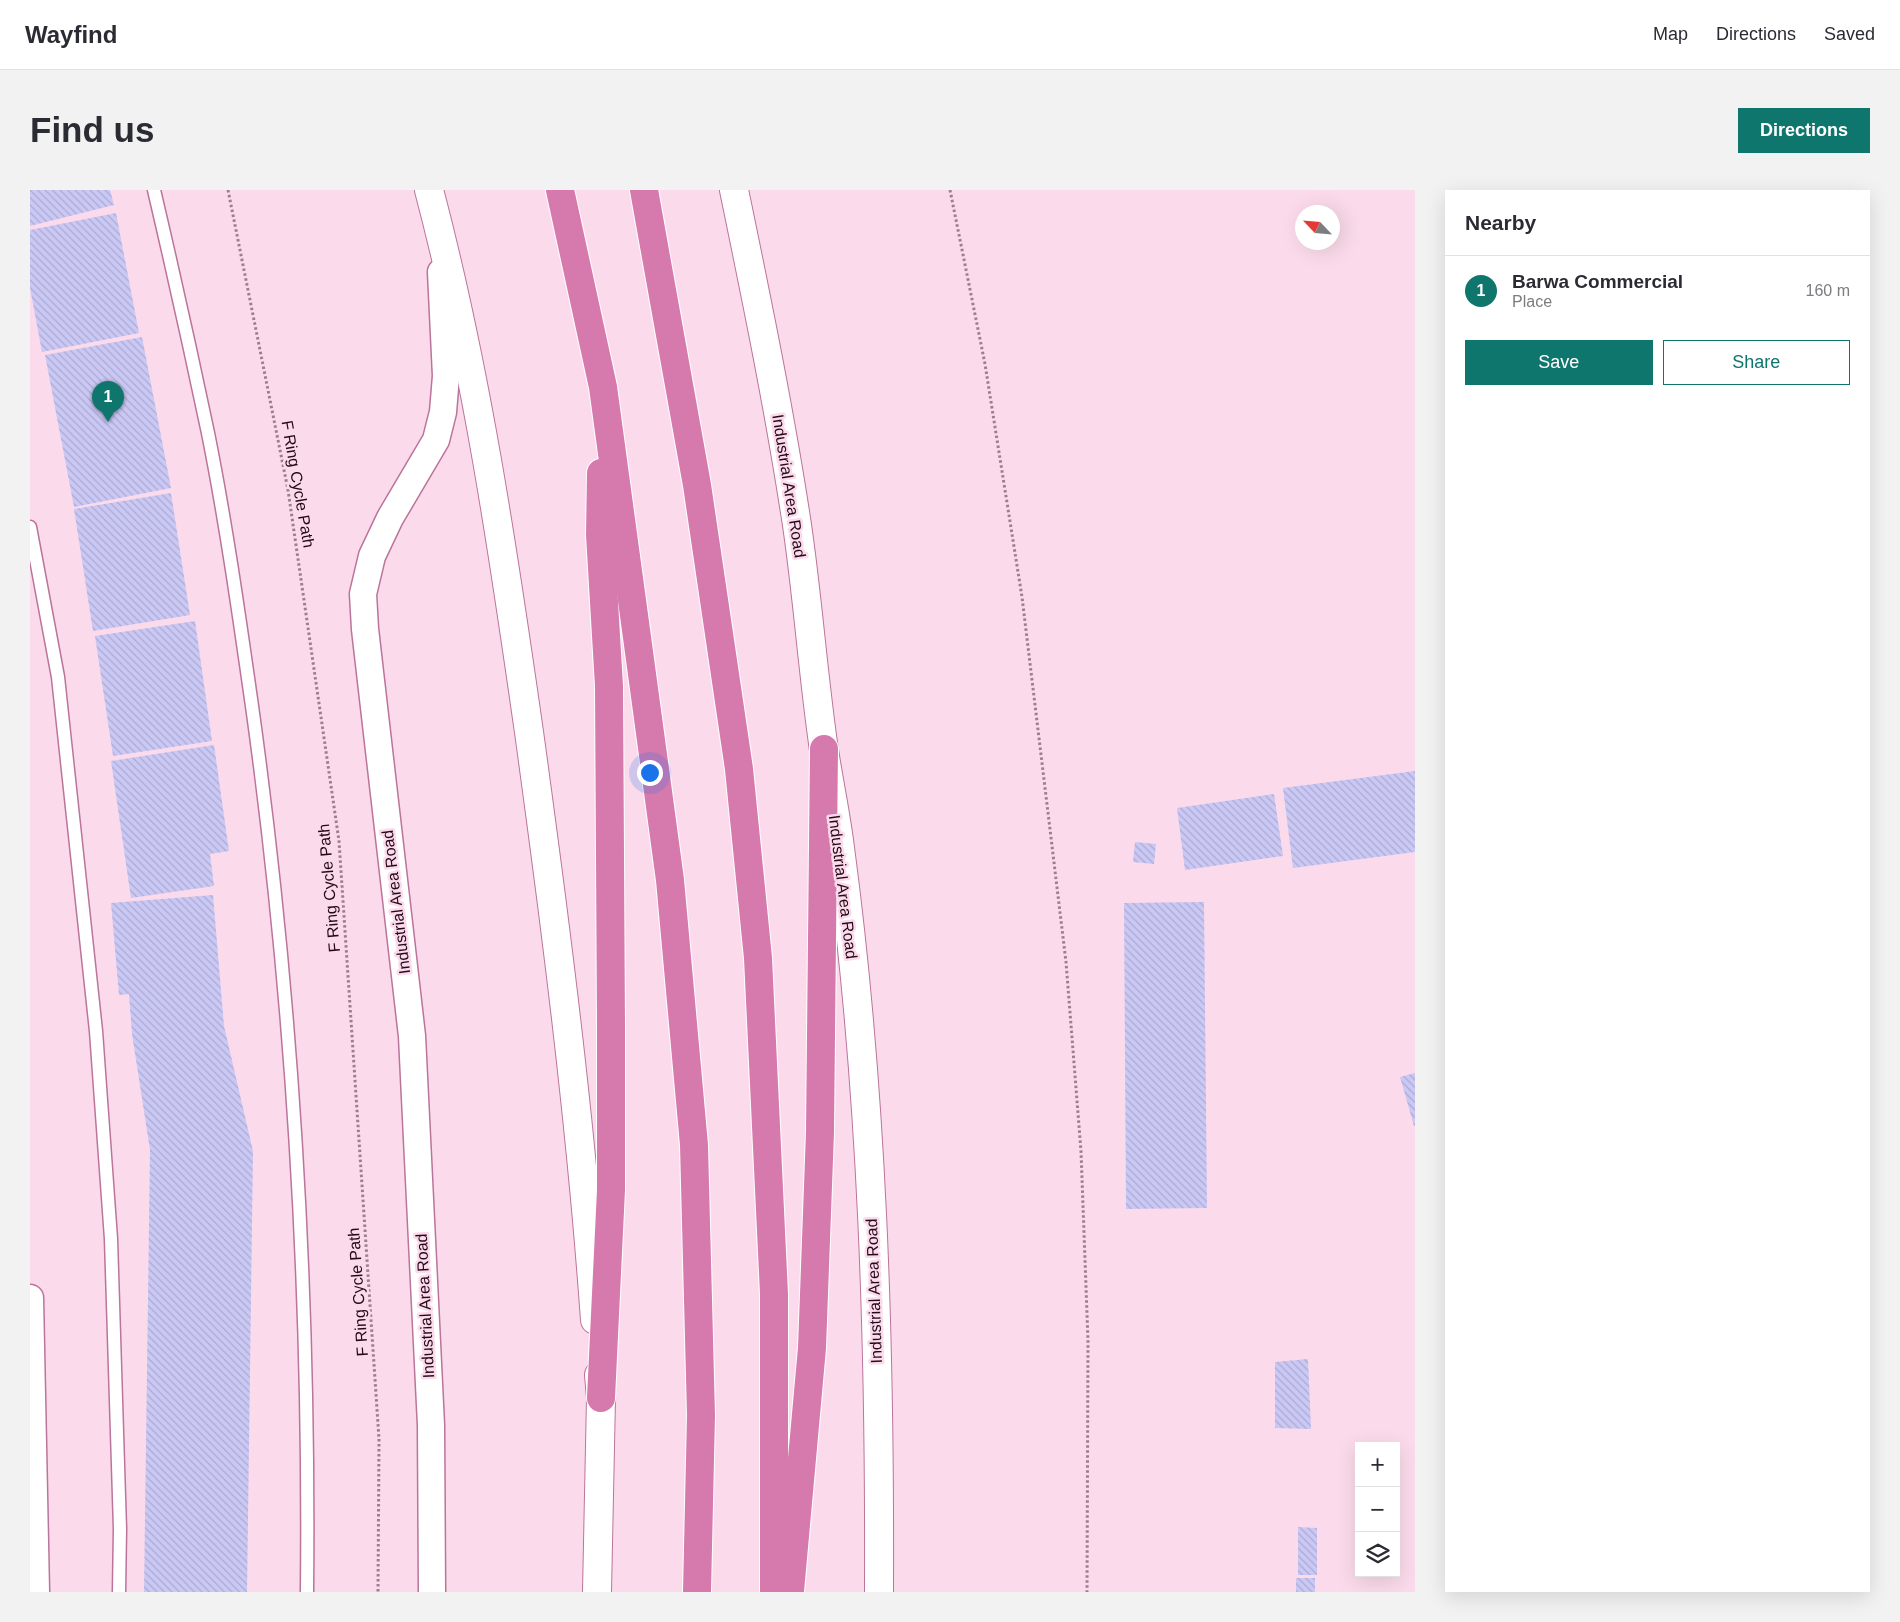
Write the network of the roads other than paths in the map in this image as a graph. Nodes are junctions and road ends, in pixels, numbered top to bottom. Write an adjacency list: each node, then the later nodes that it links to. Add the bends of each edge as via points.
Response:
1 (154, 190): 14 (lane, via 208,435 241,631 269,834 287,1014 300,1196 308,1469)
2 (429, 190): 6 (street, Industrial Area Road)
3 (560, 190): 7 (highway)
4 (644, 190): 18 (highway, via 697,485 739,769 758,948 774,1294)
5 (734, 190): 9 (street, Industrial Area Road, via 797,526)
6 (440, 232): 11 (street, Industrial Area Road, via 472,374 496,509 541,816 585,1173); 15 (street, Industrial Area Road, via 446,376 443,412 436,440 390,518 372,556 364,594 365,629 412,1036 431,1425)
7 (603, 387): 11 (highway, via 600,535 608,686 611,1171); 17 (highway, via 670,880 694,1145 701,1415)
8 (30, 526): 13 (lane, via 58,677 96,1032 111,1239)
9 (824, 749): 19 (highway, via 820,1132 812,1348); 20 (street, Industrial Area Road, via 842,865 868,1132 877,1316)
10 (30, 1298): 12 (street)
11 (601, 1398): 16 (street, Industrial Area Road)
12 (36, 1592)
13 (119, 1592)
14 (307, 1592)
15 (432, 1592)
16 (597, 1592)
17 (696, 1592)
18 (774, 1592)
19 (789, 1592)
20 (879, 1592)

